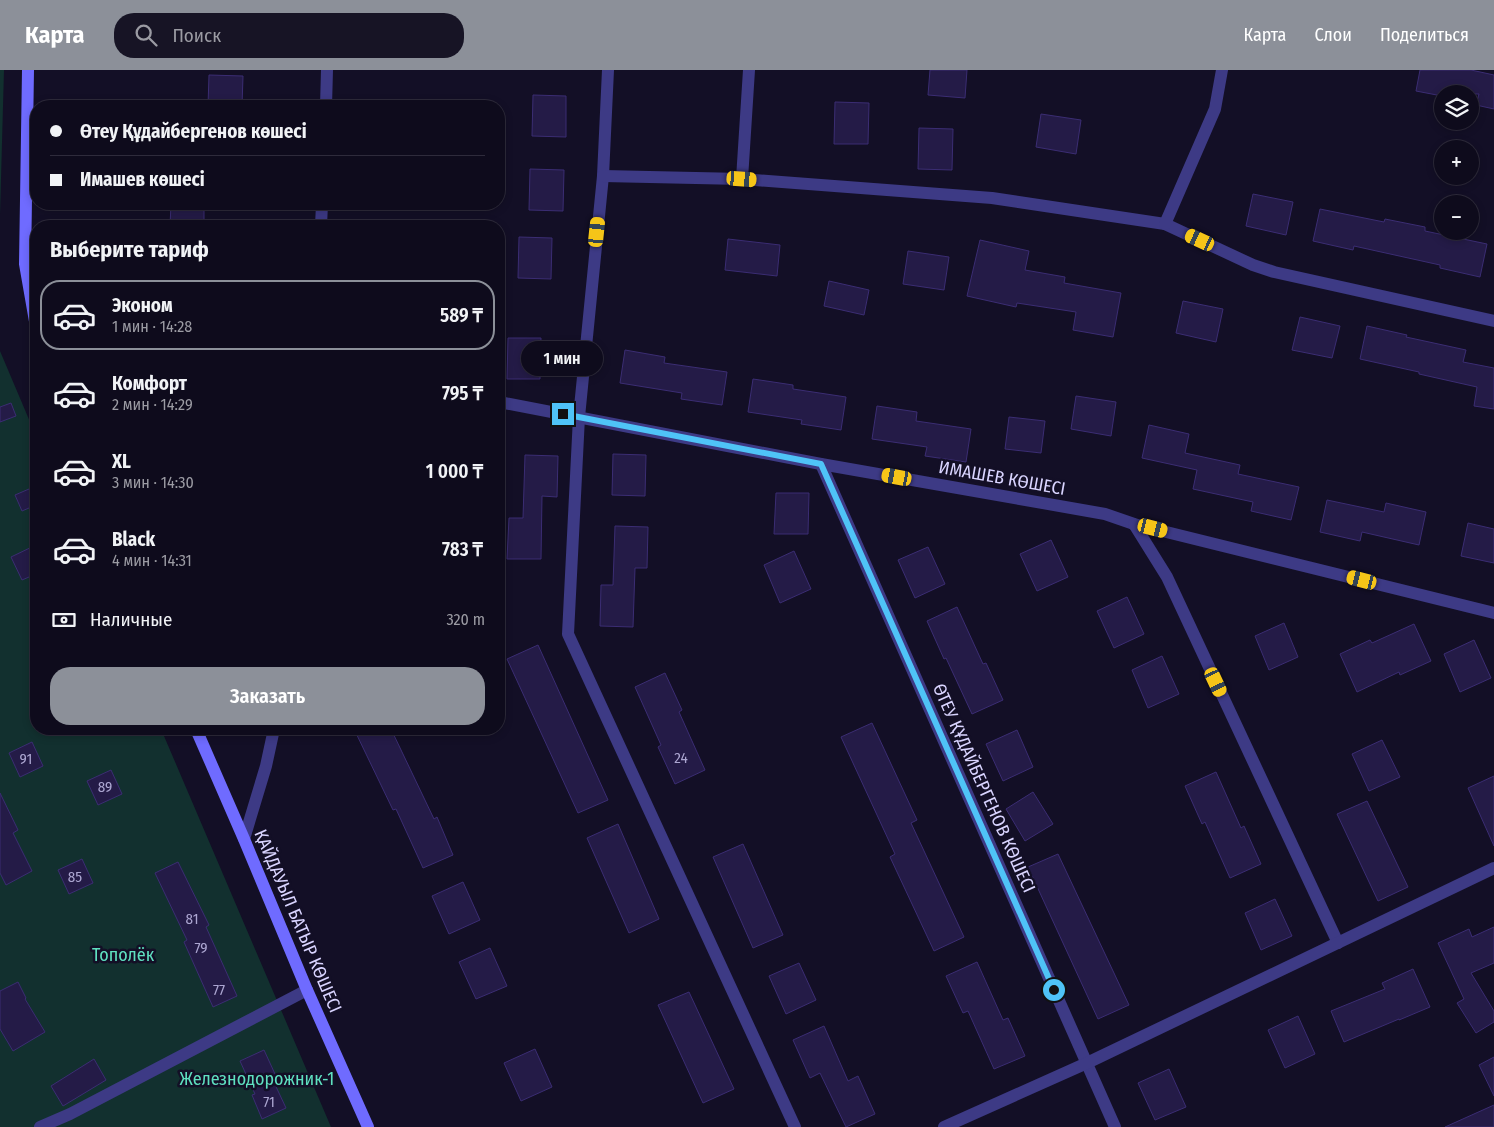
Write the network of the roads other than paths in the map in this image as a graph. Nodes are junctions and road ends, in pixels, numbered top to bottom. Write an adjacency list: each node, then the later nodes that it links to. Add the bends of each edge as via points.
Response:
1 (28, 70): 10 (street, via 25,264)
2 (327, 70): 6 (street)
3 (608, 70): 7 (street)
4 (749, 70): 8 (street)
5 (1222, 70): 9 (street, via 1215,108)
6 (326, 100)
7 (603, 176): 8 (street); 13 (street)
8 (742, 179): 9 (street, via 992,198)
9 (1165, 224): 11 (street, via 1274,272)
10 (30, 292)
11 (1494, 320)
12 (505, 403): 13 (street, ИМАШЕВ КӨШЕСІ)
13 (579, 417): 14 (street, ИМАШЕВ КӨШЕСІ); 26 (street, via 568,634)
14 (821, 464): 15 (street, ИМАШЕВ КӨШЕСІ, via 1105,514); 23 (street, ӨТЕУ ҚҰДАЙБЕРГЕНОВ КӨШЕСІ)
15 (1134, 524): 16 (street, ИМАШЕВ КӨШЕСІ); 21 (street, via 1167,577)
16 (1494, 613)
17 (199, 735): 19 (street, ҚАЙДАУЫЛ БАТЫР КӨШЕСІ)
18 (273, 735): 19 (street)
19 (244, 839): 22 (street, ҚАЙДАУЫЛ БАТЫР КӨШЕСІ)
20 (1494, 868): 21 (street)
21 (1338, 943): 23 (street)
22 (306, 990): 24 (street); 25 (street, ҚАЙДАУЫЛ БАТЫР КӨШЕСІ)
23 (1087, 1063): 27 (street); 28 (street, ӨТЕУ ҚҰДАЙБЕРГЕНОВ КӨШЕСІ)
24 (40, 1127)
25 (368, 1127)
26 (795, 1127)
27 (944, 1127)
28 (1115, 1127)

